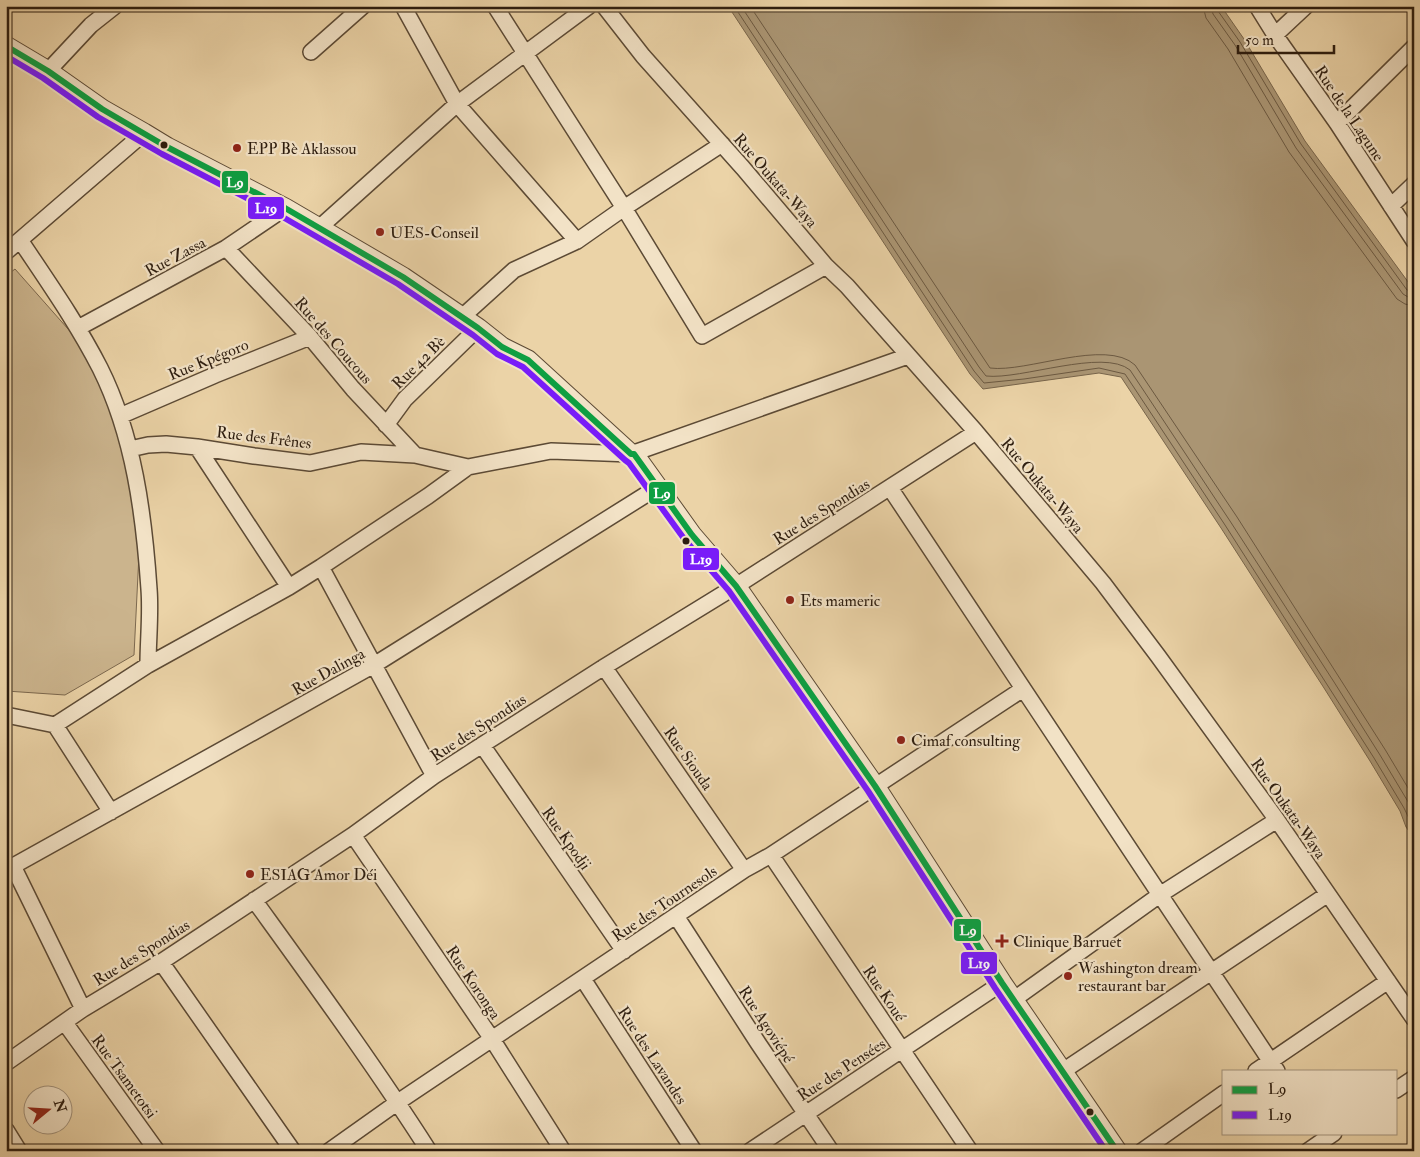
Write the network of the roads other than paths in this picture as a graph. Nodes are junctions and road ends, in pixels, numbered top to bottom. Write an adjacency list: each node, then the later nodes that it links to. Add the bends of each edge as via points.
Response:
1 (115, 6): 14 (street, via 91,25)
2 (363, 6): 12 (street)
3 (403, 6): 15 (street)
4 (495, 6): 13 (street)
5 (589, 6): 13 (street)
6 (604, 6): 18 (street, Rue Oukata-Waya, via 643,56)
7 (1257, 6): 9 (street, Rue de la Lagune)
8 (1306, 6): 9 (street)
9 (1275, 35): 16 (street, Rue de la Lagune)
10 (6, 46): 14 (street)
11 (1414, 47): 16 (street)
12 (311, 52)
13 (525, 53): 15 (street); 22 (street)
14 (48, 71): 17 (street, via 102,109)
15 (457, 104): 23 (street); 25 (street)
16 (1337, 123): 20 (street, Rue de la Lagune)
17 (144, 132): 21 (street); 24 (street)
18 (722, 144): 22 (street); 29 (street, Rue Oukata-Waya)
19 (1414, 184): 20 (street)
20 (1391, 206): 26 (street, Rue de la Lagune)
21 (285, 208): 23 (street); 27 (street, Rue Zassa)
22 (624, 208): 25 (street); 29 (street, via 702,336)
23 (318, 228): 30 (street, via 403,277)
24 (20, 240): 28 (street); 31 (street)
25 (577, 241): 30 (street, via 514,270)
26 (1414, 241)
27 (226, 248): 31 (street, Rue Zassa); 33 (street, Rue des Coucous)
28 (6, 252)
29 (826, 266): 34 (street, Rue Oukata-Waya)
30 (462, 317): 32 (street)
31 (78, 328): 35 (street, via 101,370)
32 (478, 328): 36 (street, Rue 42 Bè, via 404,399); 40 (street, via 502,347 528,360)
33 (310, 337): 35 (street, Rue Kpégoro); 36 (street, Rue des Coucous)
34 (908, 356): 37 (street, Rue Oukata-Waya); 40 (street)
35 (120, 416): 39 (street)
36 (386, 425): 41 (street, Rue des Coucous)
37 (976, 432): 44 (street, Rue des Spondias); 58 (street, Rue Oukata-Waya, via 1103,583)
38 (197, 447): 39 (street, Rue des Frênes, via 166,444); 41 (street, Rue des Frênes, via 310,463 361,452); 47 (street)
39 (130, 449): 49 (street, via 150,591)
40 (631, 454): 42 (street, Rue des Frênes, via 551,451); 43 (street)
41 (415, 455): 42 (street, Rue des Frênes)
42 (468, 467): 45 (street)
43 (658, 487): 46 (street, via 692,535); 48 (street, Rue Dalinga)
44 (890, 488): 46 (street, Rue des Spondias); 51 (street)
45 (321, 567): 47 (street); 48 (street)
46 (736, 586): 50 (street, Rue des Spondias); 56 (street)
47 (289, 587): 49 (street)
48 (374, 665): 55 (street); 57 (street, Rue Dalinga)
49 (148, 666): 53 (street)
50 (604, 666): 54 (street, Rue des Spondias); 62 (street, Rue Siouda)
51 (1022, 689): 56 (street, Rue des Tournesols); 63 (street)
52 (6, 715): 53 (street)
53 (56, 725): 57 (street)
54 (482, 745): 55 (street, Rue des Spondias); 67 (street, Rue Kpodji)
55 (434, 776): 59 (street, Rue des Spondias)
56 (875, 786): 60 (street, Rue des Tournesols); 72 (street)
57 (111, 812): 61 (street, Rue Dalinga)
58 (1277, 820): 63 (street); 64 (street, Rue Oukata-Waya)
59 (353, 834): 65 (street, Rue des Spondias); 77 (street, Rue Koronga)
60 (771, 855): 62 (street, Rue des Tournesols); 78 (street, Rue Koué)
61 (10, 868): 74 (street)
62 (744, 870): 66 (street, Rue des Tournesols)
63 (1161, 894): 69 (street); 73 (street)
64 (1328, 894): 69 (street); 71 (street, Rue Oukata-Waya)
65 (254, 900): 68 (street, Rue des Spondias); 86 (street)
66 (676, 916): 67 (street, Rue des Tournesols); 87 (street, Rue Agoviépé)
67 (624, 952): 70 (street, Rue des Tournesols)
68 (161, 962): 74 (street, Rue des Spondias); 92 (street)
69 (1212, 972): 80 (street); 82 (street)
70 (583, 979): 77 (street, Rue des Tournesols); 96 (street, Rue des Lavandes)
71 (1388, 981): 75 (street, Rue Oukata-Waya); 80 (street)
72 (1002, 983): 73 (street); 78 (street, Rue des Pensées)
73 (1013, 1000): 82 (street)
74 (83, 1009): 76 (street, Rue des Spondias)
75 (1414, 1019)
76 (65, 1022): 79 (street, Rue des Spondias); 91 (street, Rue Tsametotsi)
77 (492, 1039): 86 (street, Rue des Tournesols); 95 (street, Rue Koronga)
78 (903, 1049): 87 (street, Rue des Pensées); 99 (street, Rue Koué)
79 (6, 1063)
80 (1274, 1066): 81 (street)
81 (1260, 1070)
82 (1063, 1071): 100 (street)
83 (1414, 1078): 84 (street)
84 (1398, 1089)
85 (1222, 1094): 101 (street)
86 (398, 1102): 93 (street, Rue des Tournesols); 94 (street)
87 (805, 1114): 97 (street, Rue des Pensées); 98 (street, Rue Agoviépé)
88 (6, 1130): 90 (street)
89 (1326, 1139): 102 (street)
90 (19, 1151)
91 (157, 1151)
92 (293, 1151)
93 (329, 1151)
94 (429, 1151)
95 (563, 1151)
96 (694, 1151)
97 (750, 1151)
98 (831, 1151)
99 (970, 1151)
100 (1117, 1151)
101 (1142, 1151)
102 (1308, 1151)

